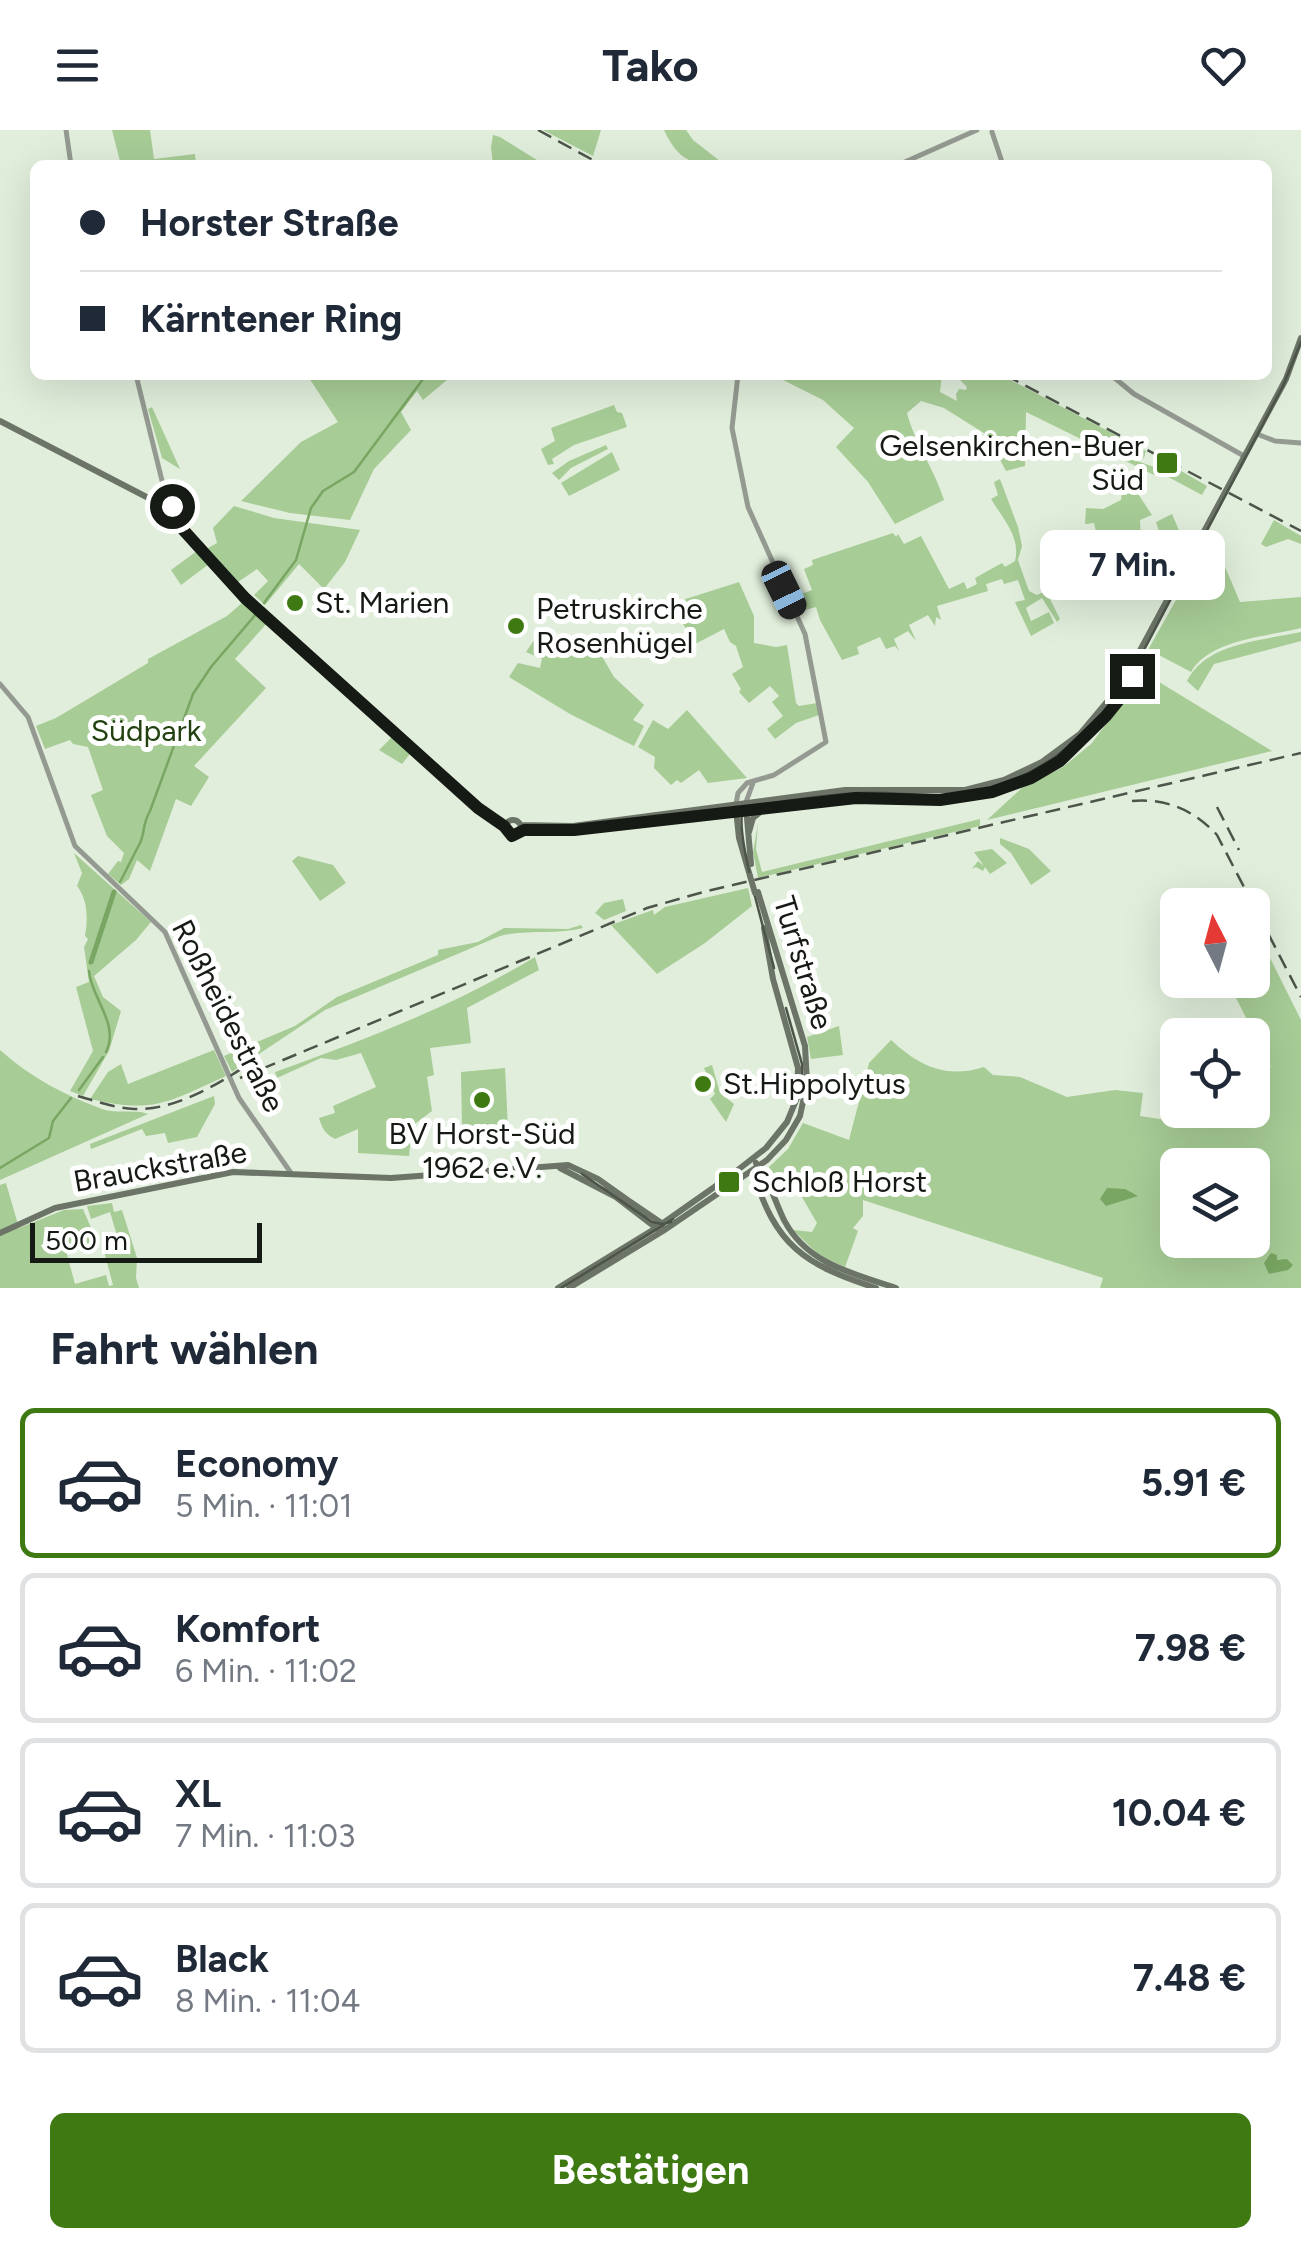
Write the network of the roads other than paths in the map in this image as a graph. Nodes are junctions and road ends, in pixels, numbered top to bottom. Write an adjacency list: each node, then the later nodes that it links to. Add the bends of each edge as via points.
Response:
1 (66, 130): 4 (street)
2 (977, 130): 5 (street)
3 (991, 131): 6 (street)
4 (70, 160)
5 (909, 160)
6 (1001, 160)
7 (1301, 338): 12 (main road)
8 (137, 380): 15 (street)
9 (737, 380): 18 (street, via 734,442 748,507 808,642 826,742)
10 (1117, 380): 14 (street)
11 (0, 421): 15 (main road)
12 (1257, 434): 13 (street); 14 (main road)
13 (1301, 443)
14 (1244, 456): 16 (main road)
15 (164, 503): 22 (main road, via 162,512 170,511 245,598 478,808)
16 (1133, 665): 19 (main road, via 1072,742 1016,776 952,791 846,790); 21 (main road, via 1123,695 1096,729 1060,761 1022,782 952,799 856,798)
17 (0, 684): 32 (street, Roßheidestraße, via 28,717 75,846 165,932 239,1098)
18 (760, 779): 19 (street, via 750,786); 20 (street, via 742,788)
19 (746, 807): 20 (main road); 21 (main road); 24 (main road, Turfstraße)
20 (736, 808): 23 (main road, via 574,830); 25 (main road, Turfstraße)
21 (763, 810): 24 (main road)
22 (507, 825): 23 (main road, via 515,820); 23 (main road, via 512,836)
23 (521, 828)
24 (748, 833): 25 (main road, Turfstraße)
25 (752, 875): 26 (main road, Turfstraße, bridge)
26 (771, 948): 27 (main road, Turfstraße); 30 (main road, Turfstraße, via 808,1072 800,1116)
27 (772, 970): 28 (main road); 29 (main road, Turfstraße, via 798,1088 783,1128)
28 (779, 987)
29 (752, 1160): 30 (main road); 34 (main road, Turfstraße)
30 (756, 1168): 34 (main road, Turfstraße); 39 (main road, via 773,1219 796,1251 822,1269); 40 (main road, via 802,1246 834,1267)
31 (577, 1171): 32 (main road, Brauckstraße, via 568,1165 393,1178); 33 (main road); 34 (main road)
32 (291, 1173): 35 (main road, Brauckstraße, via 234,1172 83,1202)
33 (638, 1213): 34 (main road); 36 (main road, via 648,1224)
34 (660, 1228): 36 (main road); 38 (main road)
35 (0, 1233)
36 (645, 1235): 37 (main road)
37 (558, 1288)
38 (569, 1288)
39 (876, 1288)
40 (896, 1288)

